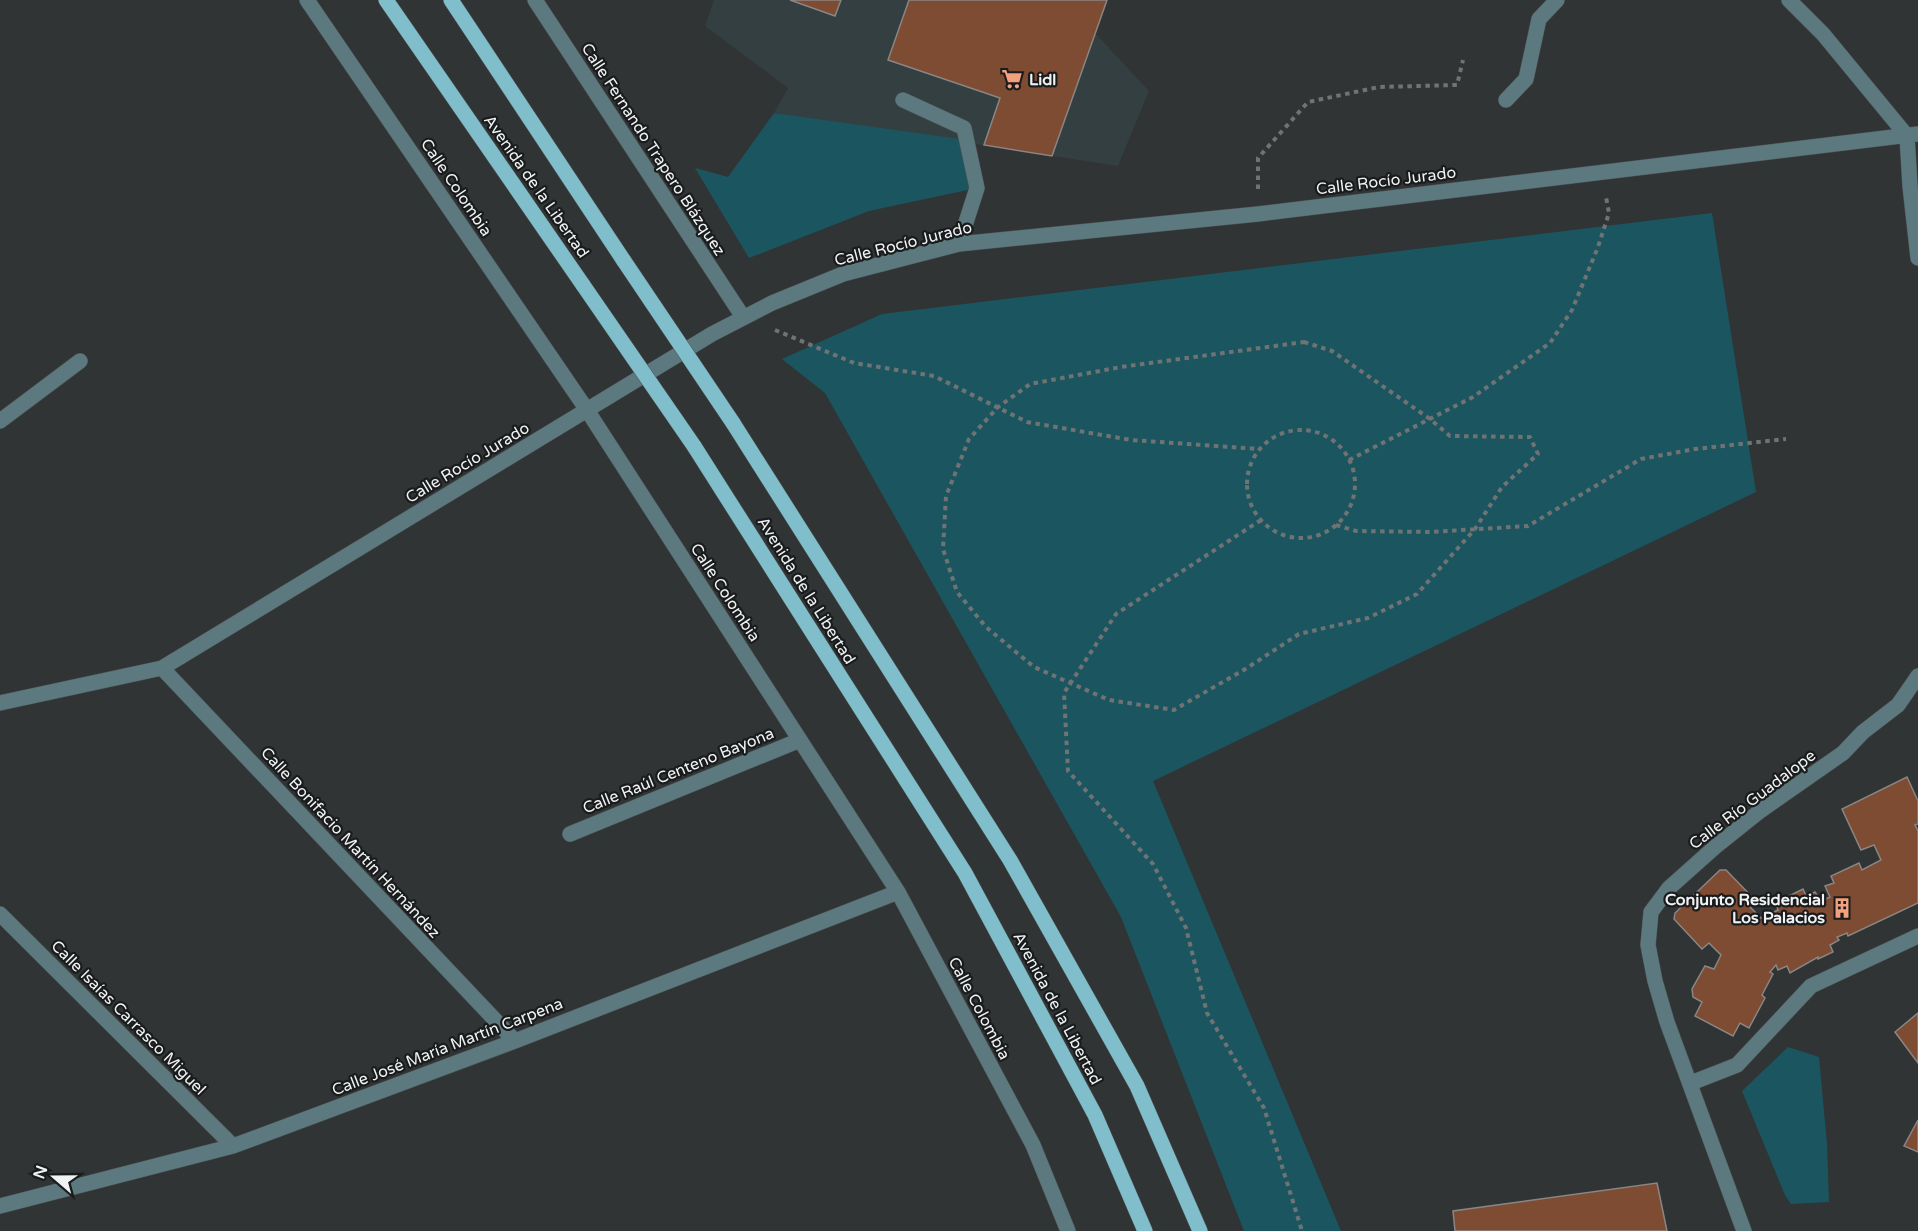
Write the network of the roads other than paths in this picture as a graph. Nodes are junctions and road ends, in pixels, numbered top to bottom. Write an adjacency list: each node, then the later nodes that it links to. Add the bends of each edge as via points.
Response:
1 (307, 0): 14 (street, Calle Colombia)
2 (386, 0): 29 (main road, Avenida de la Libertad, bridge, via 693,446 965,873 1095,1115)
3 (451, 0): 30 (main road, Avenida de la Libertad, bridge, via 733,423 1010,860 1137,1086)
4 (535, 0): 12 (street, Calle Fernando Trapero Blázquez)
5 (1557, 0): 8 (street, via 1539,19 1526,80)
6 (1789, 0): 9 (street)
7 (903, 100): 10 (street, via 964,128 977,188)
8 (1506, 100)
9 (1913, 135): 10 (street, Calle Rocío Jurado, via 1258,214); 11 (street, via 1910,186)
10 (960, 244): 12 (street, Calle Rocío Jurado, via 843,274)
11 (1918, 258)
12 (743, 317): 14 (street, Calle Rocío Jurado)
13 (80, 361): 15 (street)
14 (587, 410): 16 (street, Calle Rocío Jurado); 19 (street, Calle Colombia)
15 (0, 421)
16 (162, 668): 18 (street, Calle Rocío Jurado); 24 (street, Calle Bonifacio Martín Hernández)
17 (1918, 676): 25 (street, Calle Río Guadalope, via 1898,705 1843,753 1715,847 1669,888 1652,912 1648,945 1655,981)
18 (0, 704)
19 (800, 740): 20 (street, Calle Raúl Centeno Bayona); 21 (street, Calle Colombia)
20 (570, 834)
21 (898, 892): 24 (street, Calle José María Martín Carpena); 28 (street, Calle Colombia, via 1033,1145)
22 (0, 914): 26 (street, Calle Isaías Carrasco Miguel)
23 (1918, 936): 25 (street, via 1811,986 1737,1065)
24 (515, 1041): 26 (street, Calle José María Martín Carpena)
25 (1691, 1083): 31 (street, Calle Río Guadalope)
26 (232, 1146): 27 (street, Calle José María Martín Carpena)
27 (0, 1206)
28 (1068, 1231)
29 (1145, 1231)
30 (1200, 1231)
31 (1744, 1231)

